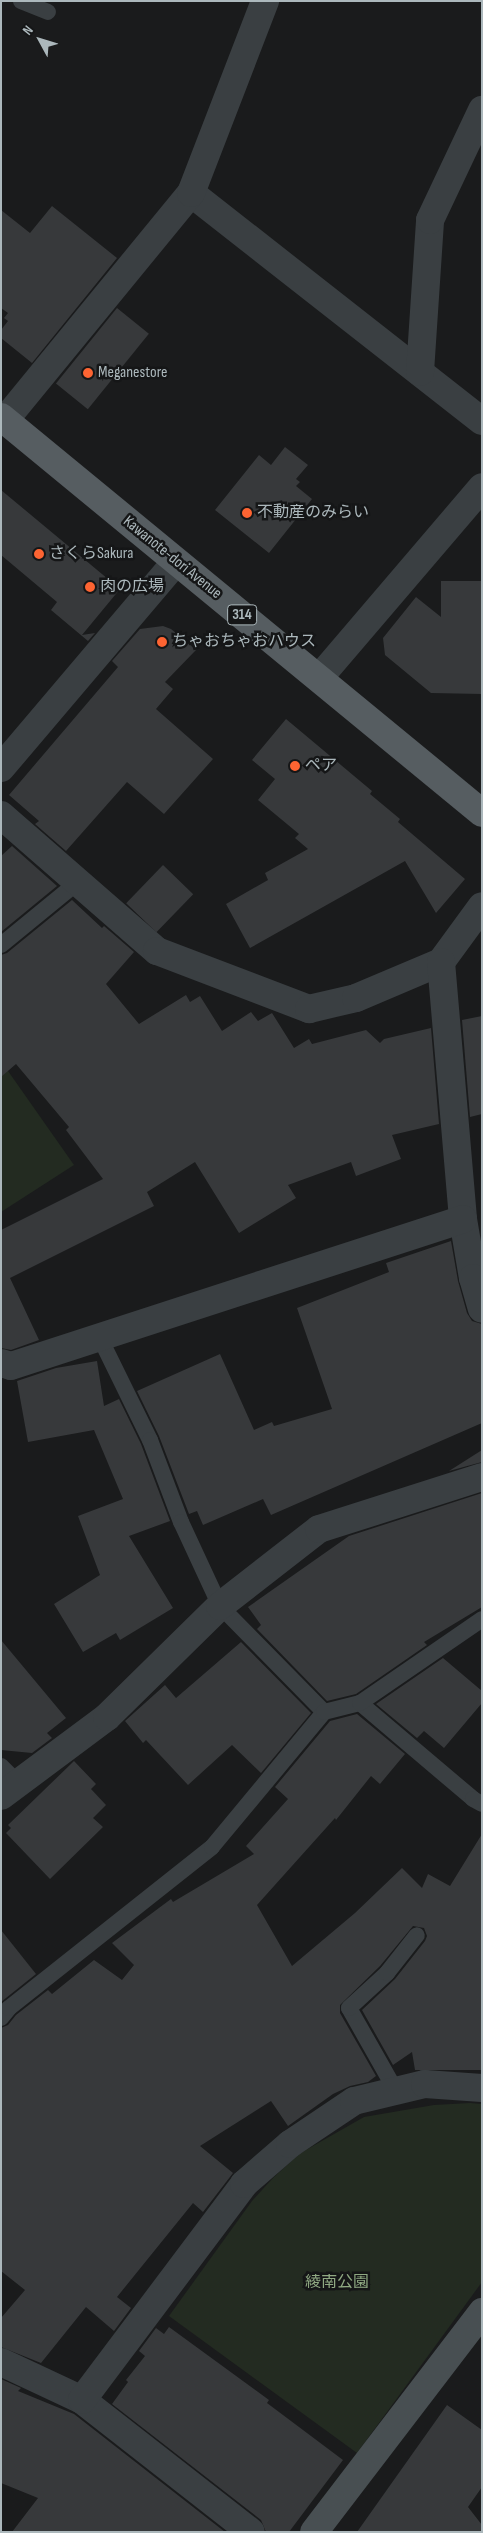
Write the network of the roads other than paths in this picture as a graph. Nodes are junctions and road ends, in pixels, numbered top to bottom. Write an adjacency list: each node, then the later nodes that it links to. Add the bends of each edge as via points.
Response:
1 (21, 1): 3 (lane)
2 (264, 1): 5 (street)
3 (48, 12)
4 (482, 110): 6 (street, via 430,220)
5 (191, 192): 6 (street); 7 (street)
6 (420, 372): 8 (street)
7 (3, 418): 10 (main road, Kawanote-dori Avenue / 314)
8 (482, 421)
9 (482, 487): 11 (street)
10 (176, 562): 11 (main road, Kawanote-dori Avenue / 314); 12 (street)
11 (318, 678): 13 (main road, Kawanote-dori Avenue / 314)
12 (1, 768)
13 (482, 813)
14 (1, 815): 15 (street)
15 (78, 882): 17 (lane); 18 (street, via 157,951 309,1009 356,998)
16 (482, 906): 18 (street)
17 (1, 946)
18 (442, 962): 19 (street)
19 (471, 1175): 20 (street)
20 (463, 1219): 21 (street); 22 (street)
21 (482, 1309)
22 (100, 1338): 23 (street, via 10,1366); 25 (lane, via 150,1440)
23 (1, 1363)
24 (482, 1476): 25 (street, via 319,1529)
25 (220, 1606): 28 (lane); 29 (street, via 107,1717)
26 (482, 1619): 27 (lane)
27 (360, 1703): 28 (lane); 30 (lane)
28 (324, 1712): 32 (lane, via 212,1847)
29 (7, 1782)
30 (482, 1804)
31 (417, 1935): 34 (lane, via 387,1973 349,2008)
32 (4, 2010)
33 (482, 2088): 34 (street, via 425,2084)
34 (396, 2091): 37 (street, via 354,2101 290,2144 244,2184)
35 (482, 2312): 39 (street)
36 (1, 2362): 37 (street)
37 (82, 2400): 38 (street)
38 (251, 2532)
39 (314, 2532)

